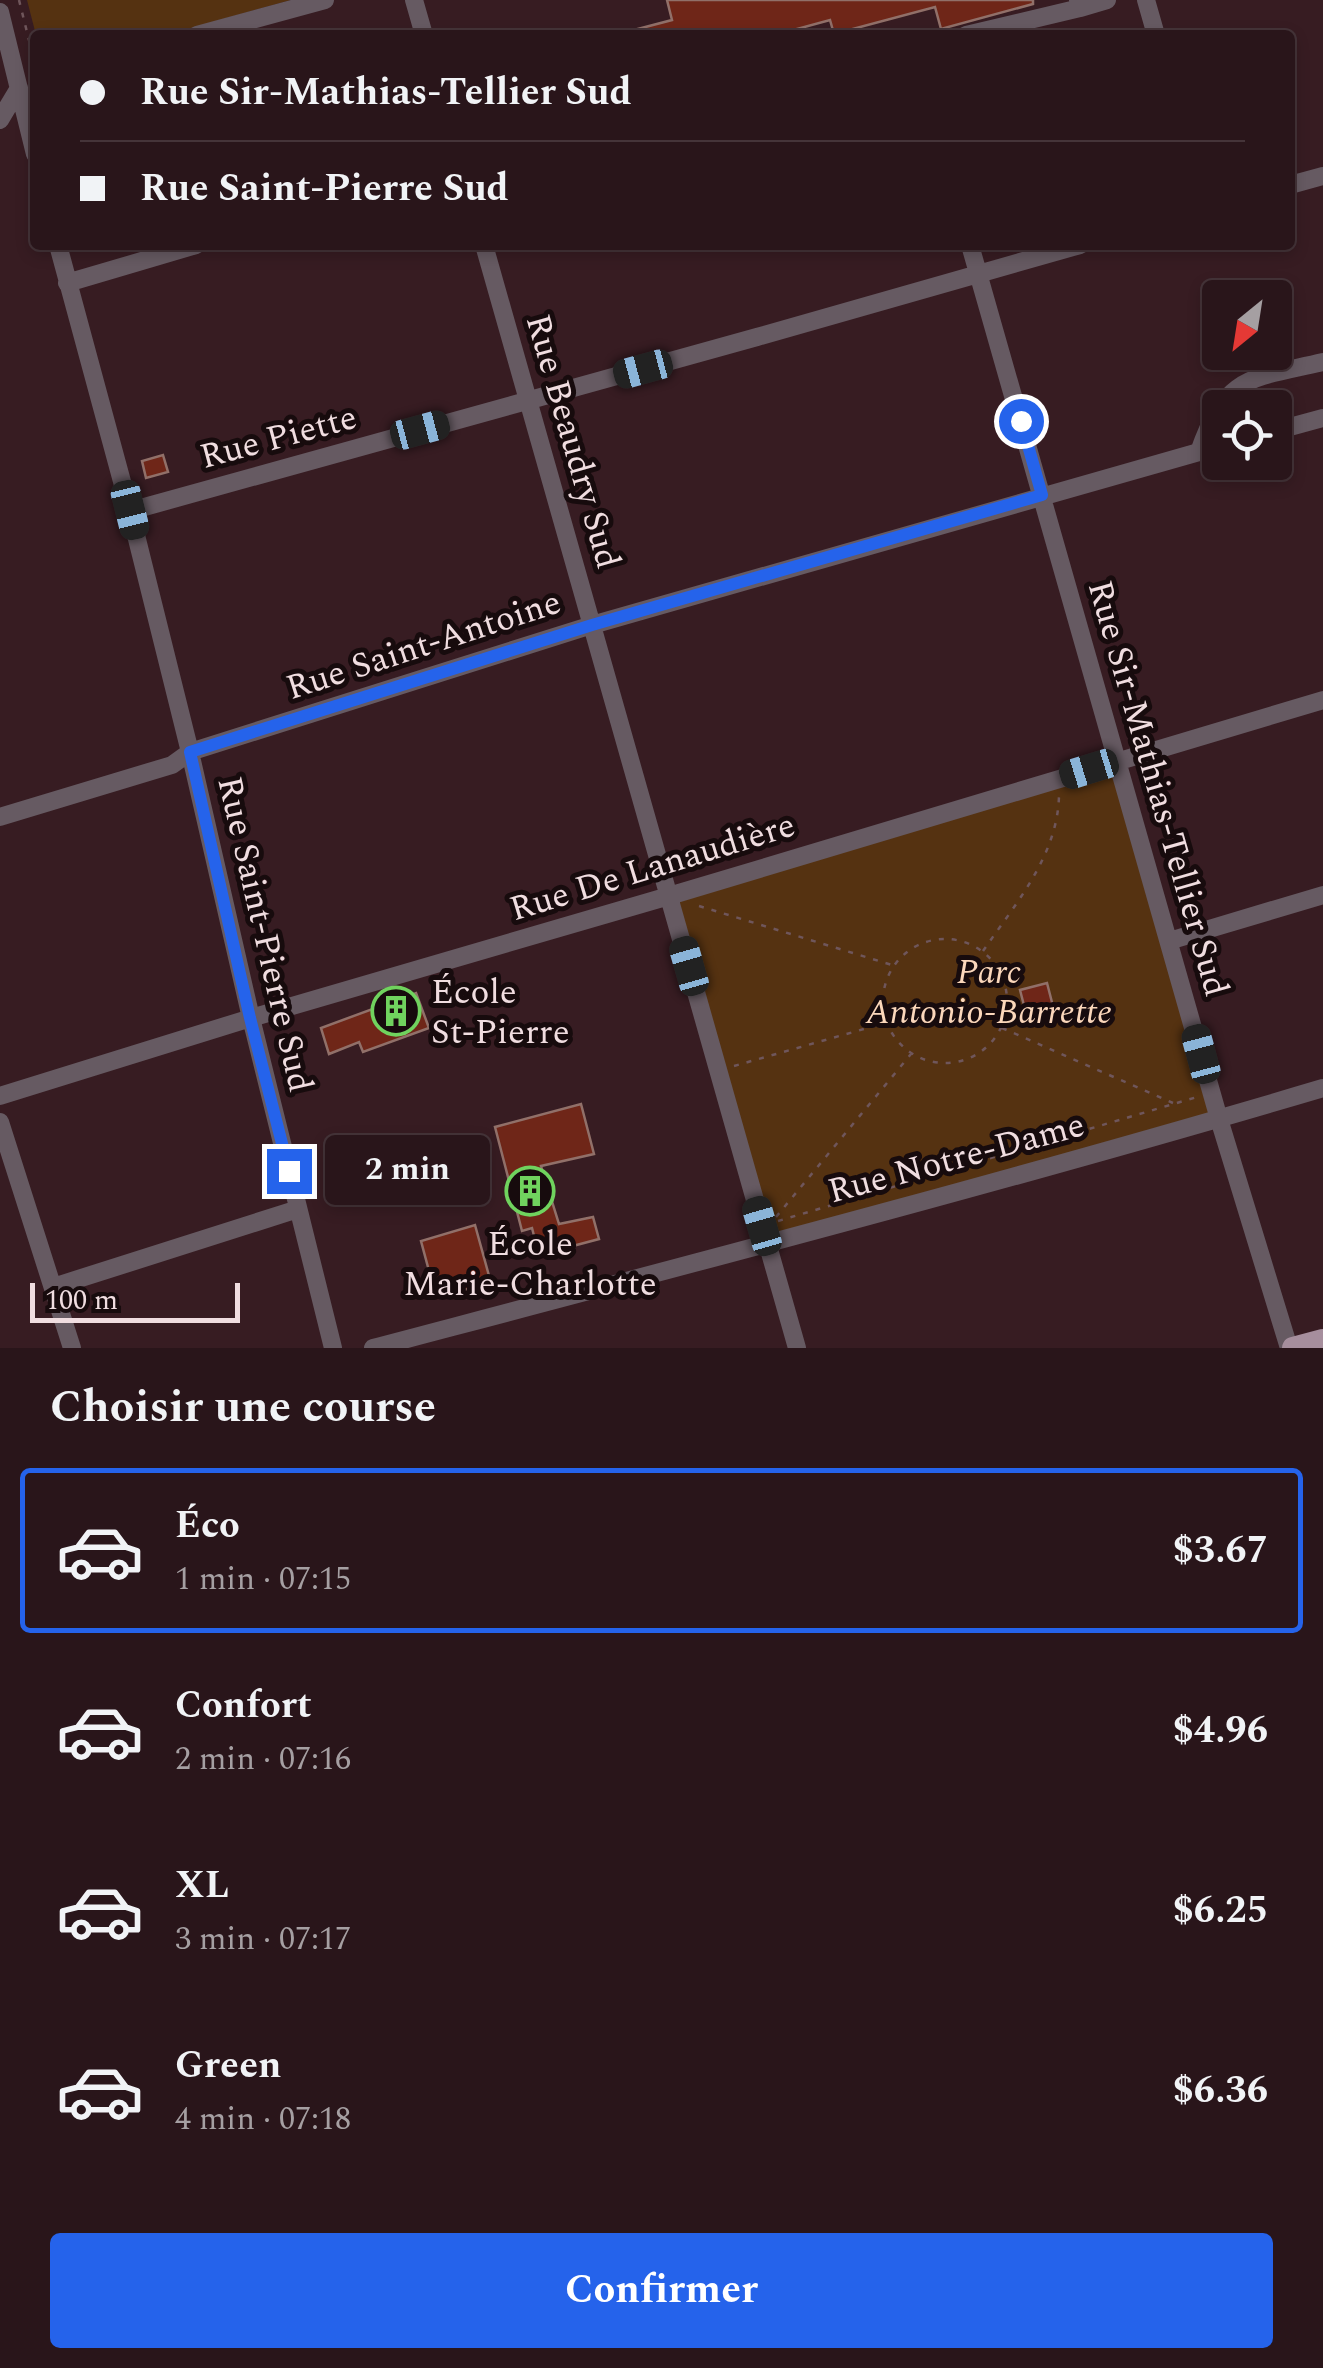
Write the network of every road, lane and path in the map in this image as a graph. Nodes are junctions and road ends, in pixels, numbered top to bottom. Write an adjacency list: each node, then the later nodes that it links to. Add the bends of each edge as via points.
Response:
1 (19, 0): 13 (path)
2 (325, 0): 9 (street)
3 (414, 0): 10 (street)
4 (1107, 0): 6 (street)
5 (1146, 0): 12 (street)
6 (1079, 4): 8 (street)
7 (0, 12): 14 (street)
8 (1037, 27): 11 (street)
9 (216, 30)
10 (423, 30)
11 (1010, 30)
12 (1155, 30)
13 (30, 44)
14 (27, 84): 15 (street); 16 (street)
15 (30, 110)
16 (0, 120)
17 (1323, 176): 18 (street)
18 (1295, 184)
19 (59, 250): 25 (street, Rue Saint-Pierre Sud)
20 (179, 250): 25 (street)
21 (485, 250): 27 (street, Rue Beaudry Sud)
22 (971, 250): 24 (street, Rue Sir-Mathias-Tellier Sud)
23 (1062, 250): 24 (street, Rue Piette)
24 (978, 274): 27 (street, Rue Piette); 32 (street, Rue Sir-Mathias-Tellier Sud)
25 (67, 283): 33 (street, Rue Saint-Pierre Sud)
26 (1323, 362): 31 (street, via 1234,390 1218,406)
27 (528, 401): 33 (street, Rue Piette); 34 (street, Rue Beaudry Sud)
28 (1323, 418): 29 (street)
29 (1292, 426)
30 (1202, 451): 31 (street, Rue Saint-Antoine)
31 (1199, 452): 32 (street, Rue Saint-Antoine)
32 (1042, 495): 34 (street, Rue Saint-Antoine); 37 (street, Rue Sir-Mathias-Tellier Sud)
33 (130, 510): 36 (street, Rue Saint-Pierre Sud)
34 (592, 625): 36 (street, Rue Saint-Antoine); 41 (street, Rue Beaudry Sud)
35 (1323, 700): 37 (street, Rue De Lanaudière)
36 (190, 752): 39 (street, Rue Saint-Antoine, via 172,765); 45 (street, Rue Saint-Pierre Sud)
37 (1119, 760): 38 (street, Rue De Lanaudière); 42 (street, Rue Sir-Mathias-Tellier Sud)
38 (1060, 778): 41 (street, Rue De Lanaudière); 43 (path, via 1059,814 1039,869)
39 (0, 817)
40 (1323, 894): 42 (street)
41 (669, 896): 44 (path); 45 (street, Rue De Lanaudière); 49 (street, Rue Beaudry Sud)
42 (1169, 941): 51 (street, Rue Sir-Mathias-Tellier Sud)
43 (982, 951): 44 (path, via 965,942 926,942); 47 (path, via 1006,986)
44 (894, 965): 46 (path, via 882,1003)
45 (250, 1018): 52 (street, Rue De Lanaudière); 56 (street, Rue Saint-Pierre Sud)
46 (886, 1023): 48 (path); 49 (path)
47 (1002, 1028): 48 (path, via 990,1046 952,1064); 53 (path)
48 (911, 1054): 53 (path, via 772,1222)
49 (718, 1070): 57 (street, Rue Beaudry Sud)
50 (1323, 1088): 54 (street, Rue Notre-Dame)
51 (1212, 1092): 53 (path); 54 (street, Rue Sir-Mathias-Tellier Sud)
52 (0, 1096)
53 (1174, 1104)
54 (1219, 1119): 57 (street, Rue Notre-Dame); 64 (street, Rue Sir-Mathias-Tellier Sud)
55 (0, 1122): 58 (street)
56 (298, 1209): 58 (street); 61 (street, Rue Saint-Pierre Sud)
57 (767, 1243): 62 (street, Rue Notre-Dame); 63 (street, Rue Beaudry Sud)
58 (53, 1287): 60 (street)
59 (1323, 1340): 64 (main road)
60 (72, 1348)
61 (333, 1348)
62 (374, 1348)
63 (797, 1348)
64 (1291, 1348)

